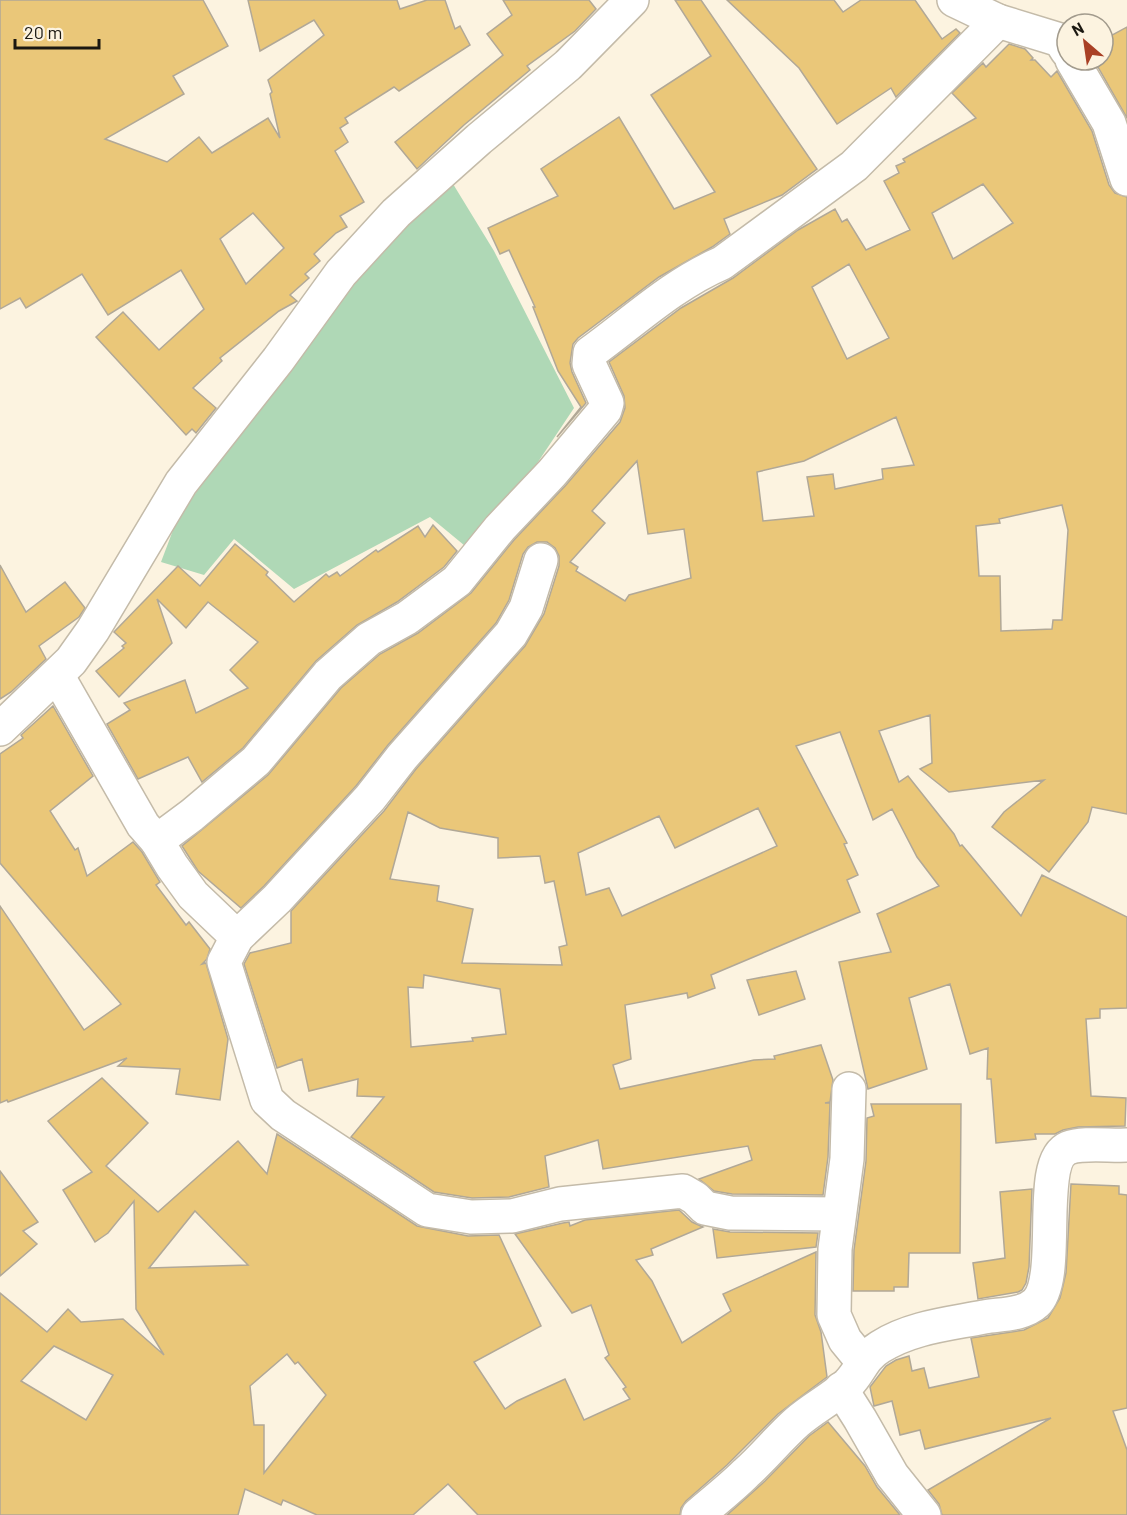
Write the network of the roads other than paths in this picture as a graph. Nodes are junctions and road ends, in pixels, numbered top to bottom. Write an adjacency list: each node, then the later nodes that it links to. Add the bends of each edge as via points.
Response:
1 (632, 0): 8 (street, via 568,65 396,213 341,273 182,483 93,630)
2 (954, 0): 3 (street)
3 (998, 21): 4 (street); 10 (street, via 854,166 590,353 589,364 607,403 605,410 457,581 369,639 328,675 256,761)
4 (1055, 38)
5 (1079, 72): 6 (street, via 1109,123)
6 (1127, 179)
7 (541, 560): 11 (street, via 526,608 511,634 370,798)
8 (57, 675): 9 (street); 10 (street, via 143,825)
9 (0, 729)
10 (157, 841): 11 (street, via 193,895)
11 (237, 937): 14 (street, via 224,962 267,1100 282,1115 428,1210 471,1217 512,1216 560,1204 683,1191 705,1208 730,1213)
12 (849, 1089): 14 (street, via 847,1159)
13 (1127, 1144): 15 (street, via 1082,1145 1068,1148 1058,1156 1053,1177 1047,1275 1035,1304 1020,1311 900,1336 869,1354)
14 (839, 1214): 15 (street, via 834,1315 845,1340)
15 (863, 1362): 16 (street)
16 (841, 1389): 17 (street, via 798,1422); 18 (street, via 892,1475)
17 (698, 1515)
18 (924, 1515)

